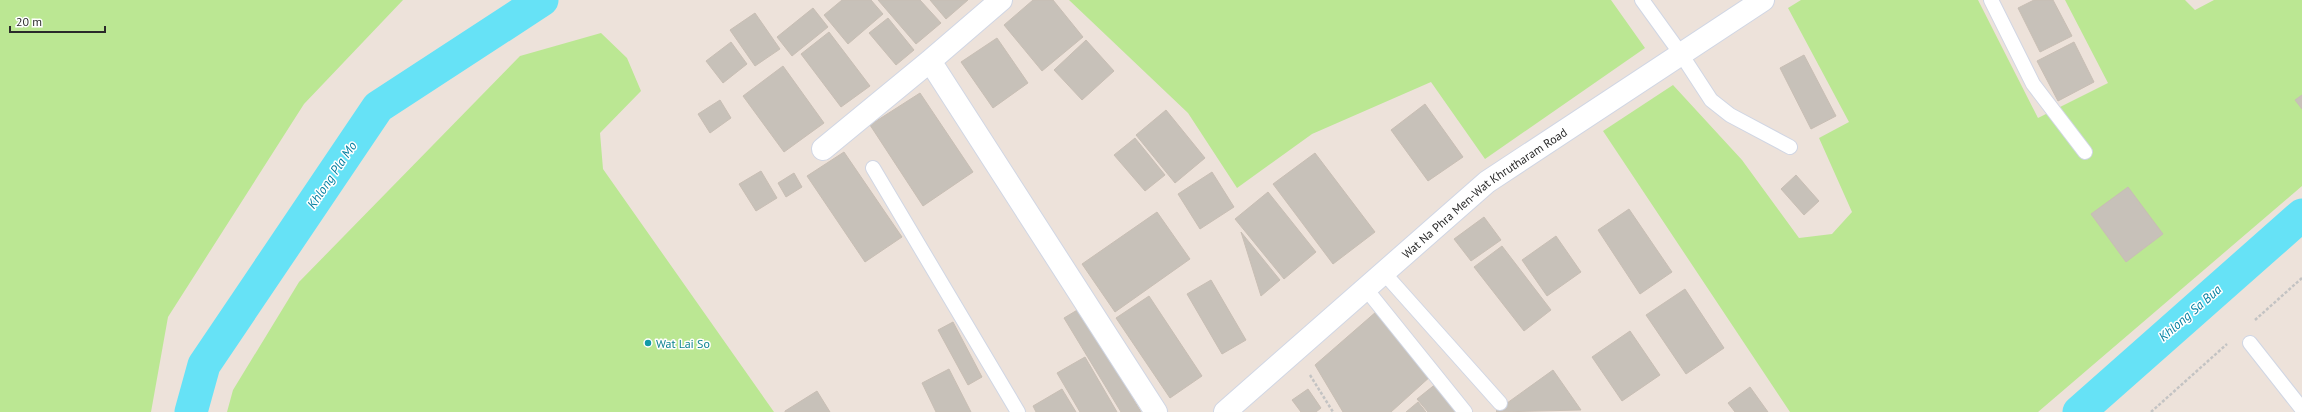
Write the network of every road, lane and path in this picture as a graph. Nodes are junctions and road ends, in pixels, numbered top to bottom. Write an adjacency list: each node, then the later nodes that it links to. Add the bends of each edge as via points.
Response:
1 (1002, 0): 6 (street)
2 (1642, 0): 5 (lane)
3 (1763, 0): 5 (street, Wat Na Phra Men-Wat Khrutharam Road)
4 (1991, 0): 9 (lane, via 2033,84)
5 (1681, 54): 7 (lane, via 1711,100 1730,115); 11 (street, Wat Na Phra Men-Wat Khrutharam Road, via 1487,182)
6 (930, 62): 8 (street); 18 (street)
7 (1790, 147)
8 (823, 149)
9 (2085, 152)
10 (873, 168): 17 (lane)
11 (1384, 273): 12 (street, Wat Na Phra Men-Wat Khrutharam Road); 15 (lane)
12 (1366, 288): 14 (street, Wat Na Phra Men-Wat Khrutharam Road); 21 (lane)
13 (2250, 343): 16 (lane)
14 (1295, 351): 19 (street, Wat Na Phra Men-Wat Khrutharam Road); 20 (path)
15 (1500, 403)
16 (2302, 409)
17 (1018, 412)
18 (1156, 412)
19 (1225, 412)
20 (1333, 412)
21 (1466, 412)

